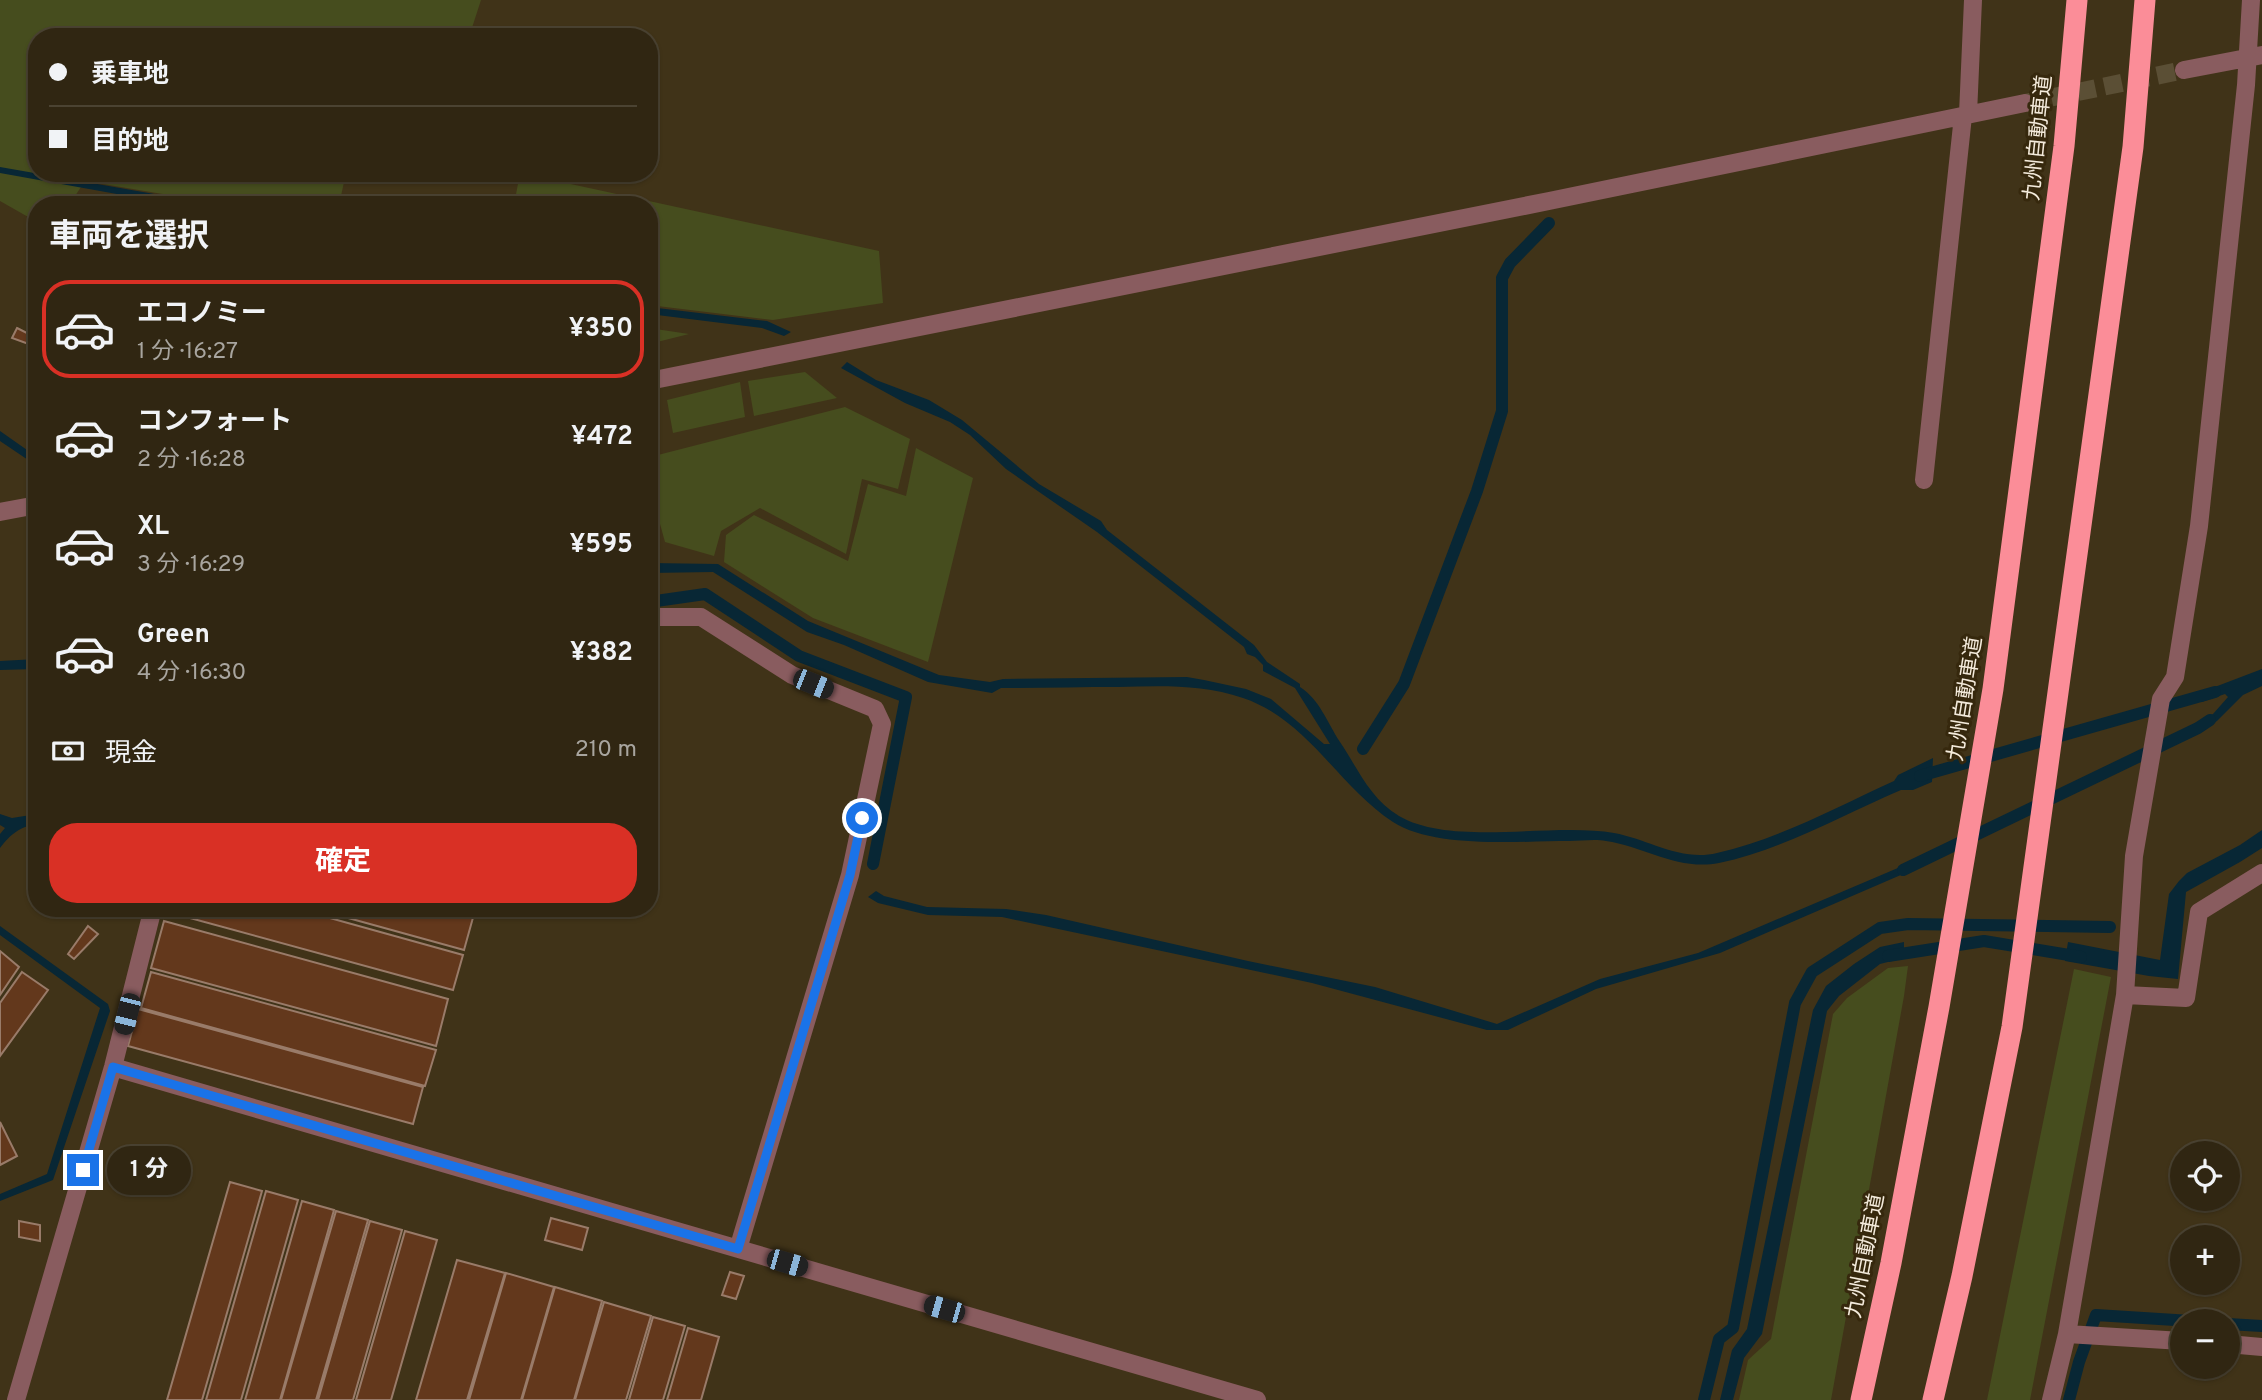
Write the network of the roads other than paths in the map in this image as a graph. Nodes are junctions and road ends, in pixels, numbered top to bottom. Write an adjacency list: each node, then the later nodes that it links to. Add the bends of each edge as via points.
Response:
1 (1973, 0): 9 (street)
2 (2077, 0): 26 (highway, 九州自動車道, via 2064,146 1993,689 1939,1007)
3 (2145, 0): 27 (highway, via 2133,147 2012,1027)
4 (2252, 0): 5 (street)
5 (2255, 56): 6 (street); 7 (street)
6 (2183, 70)
7 (2254, 84): 17 (street, via 2199,526 2175,677 2161,699 2134,856)
8 (2025, 103): 9 (street)
9 (1965, 115): 10 (street); 11 (street)
10 (658, 379)
11 (1924, 480)
12 (28, 507): 13 (street)
13 (0, 512)
14 (658, 617): 19 (street, via 701,617 792,675 875,709 882,724 850,875)
15 (2262, 873): 17 (street, via 2199,912 2186,998)
16 (151, 917): 18 (street)
17 (2125, 995): 20 (street)
18 (113, 1067): 19 (street); 24 (street)
19 (738, 1249): 25 (street)
20 (2067, 1334): 21 (street); 28 (street)
21 (2170, 1340)
22 (2240, 1345): 23 (street)
23 (2262, 1347)
24 (16, 1400)
25 (1257, 1400)
26 (1861, 1400)
27 (1933, 1400)
28 (2051, 1400)

